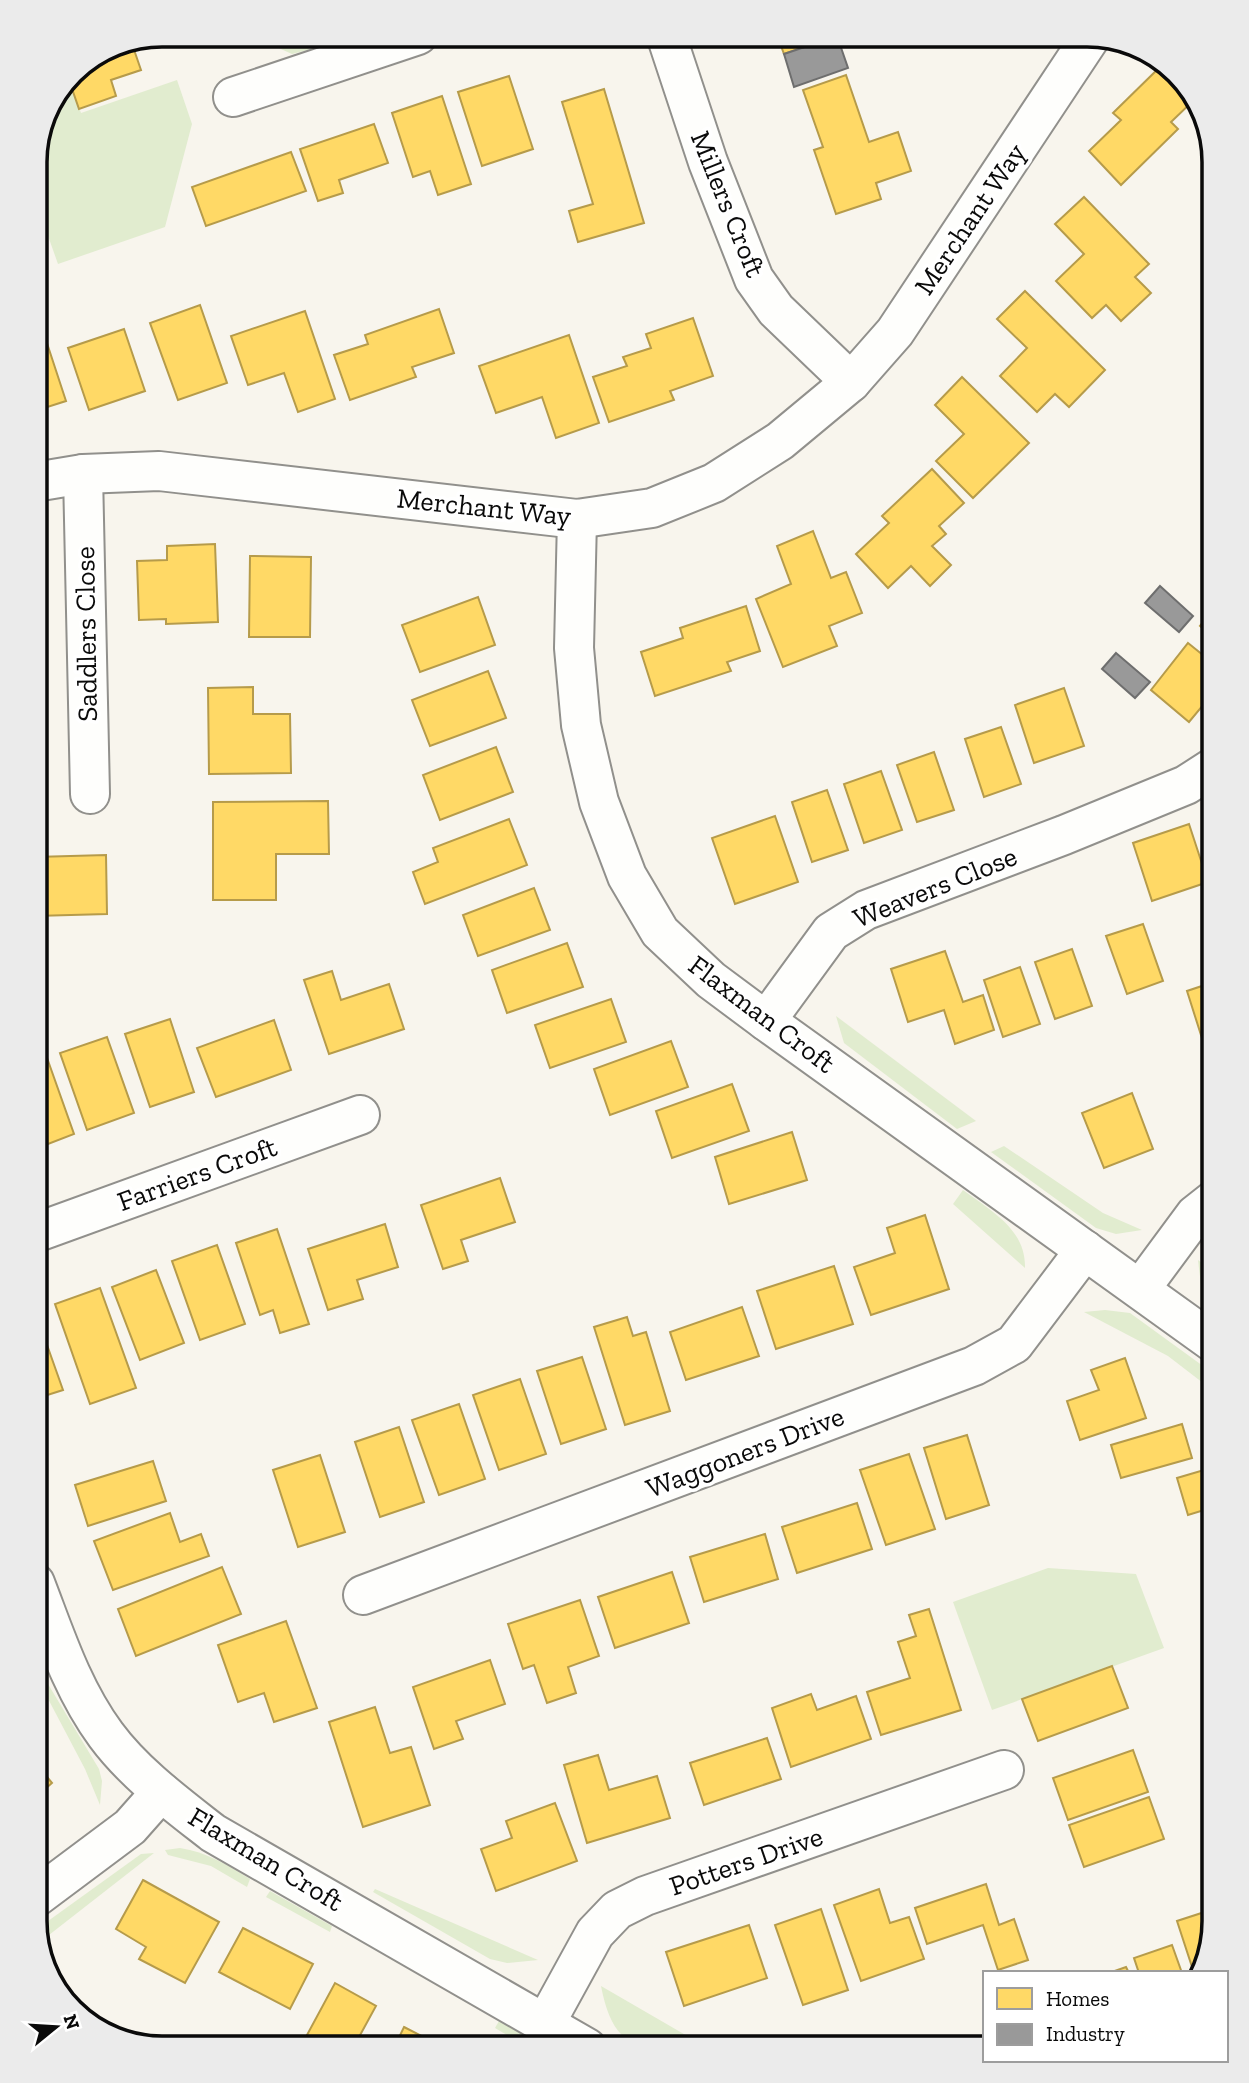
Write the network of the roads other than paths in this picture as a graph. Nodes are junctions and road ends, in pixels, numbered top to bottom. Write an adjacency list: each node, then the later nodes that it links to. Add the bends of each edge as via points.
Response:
1 (378, 47): 4 (street)
2 (671, 47): 5 (street, Millers Croft, via 708,162 754,279 776,310)
3 (1084, 47): 5 (street, Merchant Way, via 895,332)
4 (233, 97)
5 (851, 382): 8 (street, Merchant Way, via 780,441 714,483 652,508)
6 (83, 474): 7 (street, Merchant Way); 8 (street, Merchant Way, via 159,471); 10 (street, Saddlers Close)
7 (47, 480)
8 (577, 519): 11 (street, Flaxman Croft, via 575,648 580,712 604,815 627,876 660,932 710,980)
9 (1202, 775): 11 (street, Weavers Close, via 1064,835 866,909 831,932)
10 (90, 794)
11 (766, 1021): 15 (street, Flaxman Croft)
12 (359, 1115): 14 (street, Farriers Croft)
13 (1202, 1209): 16 (street)
14 (47, 1229)
15 (1085, 1250): 16 (street, Flaxman Croft); 18 (street, Waggoners Drive, via 1014,1344 974,1366)
16 (1140, 1289): 17 (street, Flaxman Croft)
17 (1202, 1334)
18 (363, 1595)
19 (47, 1614): 21 (street, Flaxman Croft, via 71,1677 106,1735)
20 (1004, 1770): 23 (street, Potters Drive, via 645,1896 617,1910 595,1933)
21 (161, 1792): 22 (street, via 130,1827); 23 (street, Flaxman Croft, via 213,1833)
22 (47, 1889)
23 (545, 2024): 24 (street, Flaxman Croft)
24 (566, 2036)

